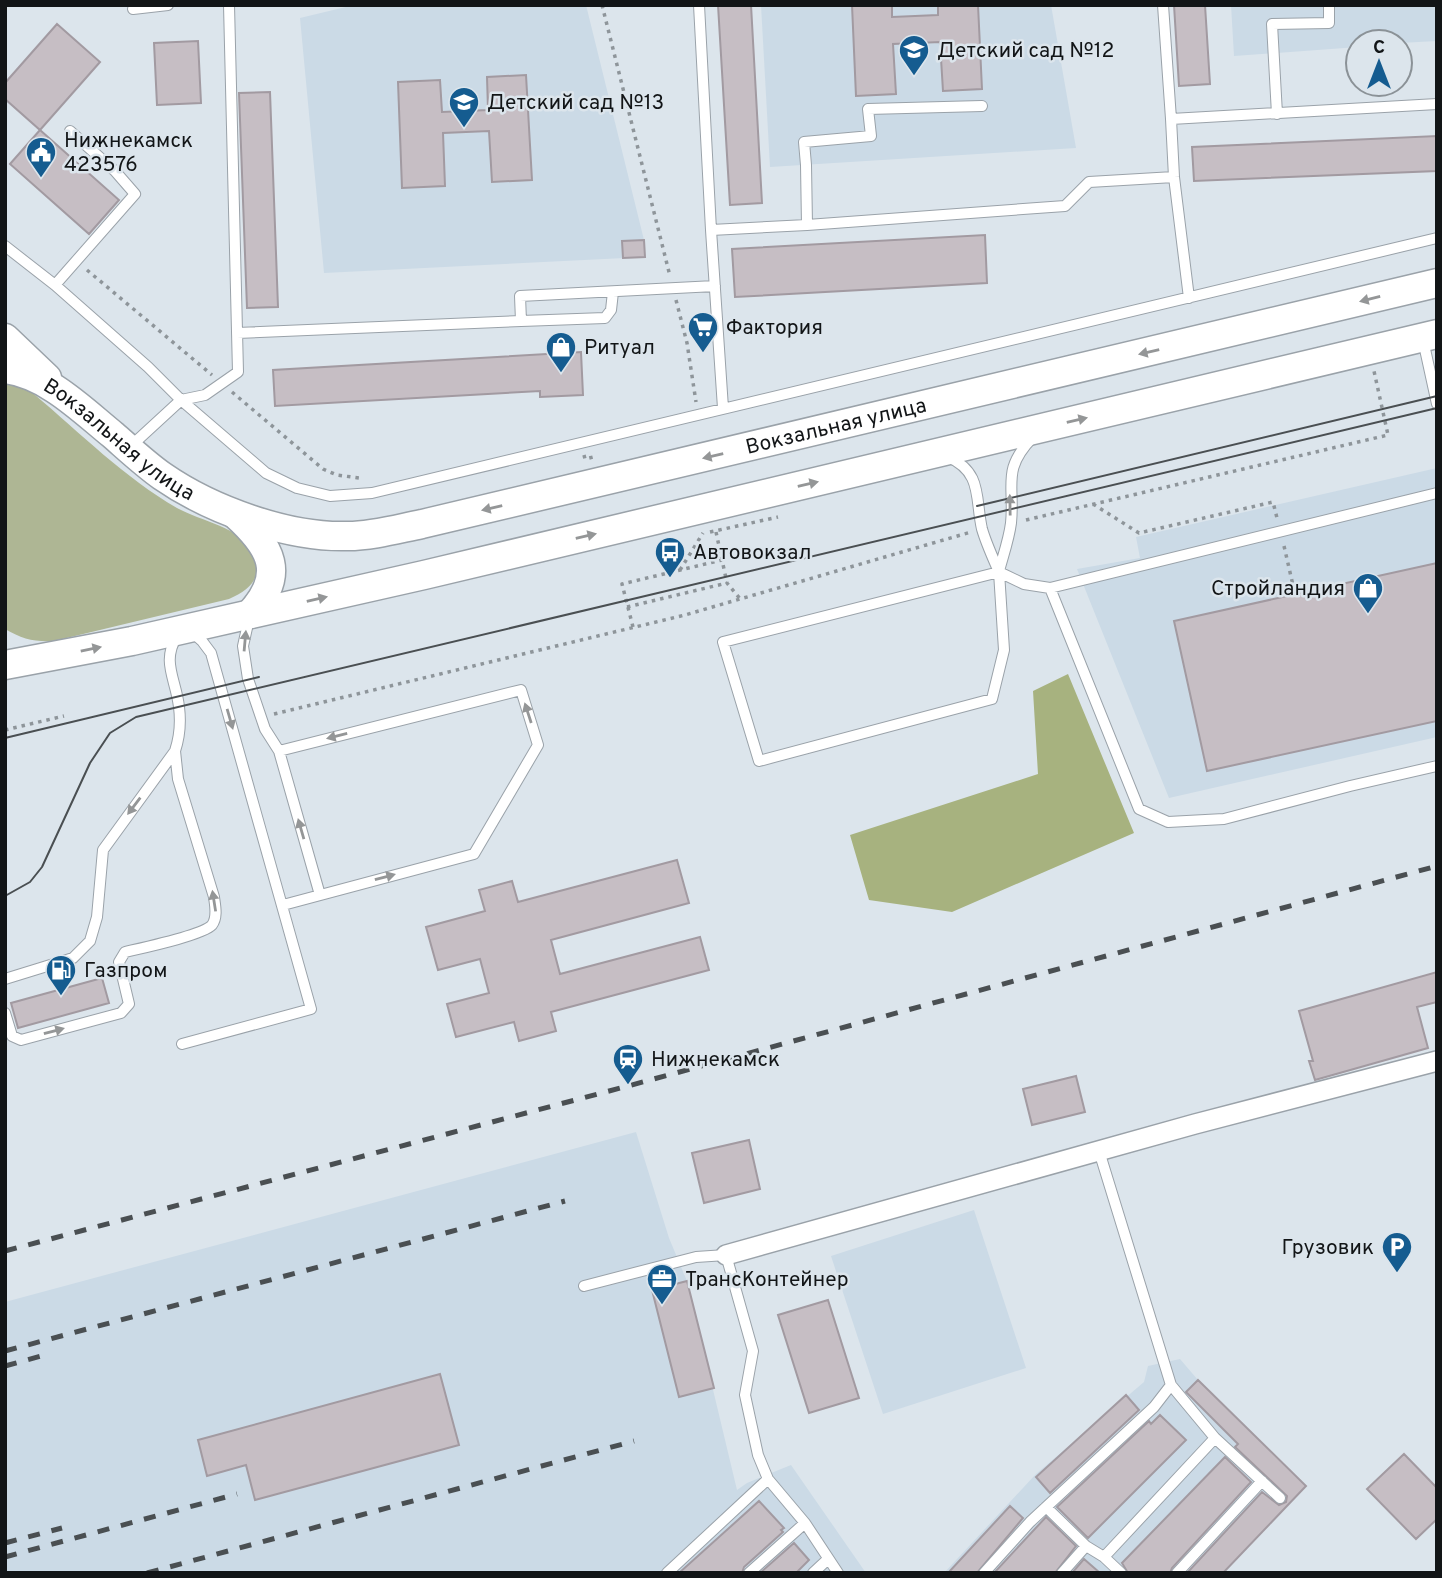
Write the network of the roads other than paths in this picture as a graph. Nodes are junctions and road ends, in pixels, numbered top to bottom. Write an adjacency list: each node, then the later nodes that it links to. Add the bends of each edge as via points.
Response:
1 (167, 5): 6 (lane)
2 (229, 5): 25 (lane)
3 (699, 5): 16 (lane)
4 (1163, 5): 12 (lane)
5 (1329, 5): 11 (lane, via 1329,23 1272,24)
6 (133, 9)
7 (1436, 91): 8 (lane)
8 (1437, 98)
9 (1437, 104): 11 (lane)
10 (982, 106): 15 (lane, via 868,109 871,136 804,142)
11 (1277, 114): 12 (lane)
12 (1171, 119): 14 (lane)
13 (70, 131): 20 (lane, via 135,194)
14 (1174, 177): 15 (lane, via 1089,182 1065,206); 23 (lane)
15 (807, 225): 16 (lane)
16 (711, 230): 21 (lane)
17 (1437, 238): 23 (lane)
18 (5, 246): 20 (lane)
19 (1437, 283): 37 (main road, Вокзальная улица, one-way to 37, via 384,532 318,535)
20 (55, 285): 30 (lane)
21 (715, 286): 22 (lane); 32 (lane)
22 (613, 292): 24 (lane, via 611,310 604,318); 24 (lane, via 520,296)
23 (1189, 298): 32 (lane)
24 (521, 321): 25 (lane)
25 (237, 333): 30 (lane, via 238,372 205,395)
26 (1430, 336): 31 (lane); 33 (main road, one-way to 26)
27 (5, 338): 29 (main road)
28 (5, 369): 29 (main road, Вокзальная улица)
29 (64, 394): 34 (main road, Вокзальная улица)
30 (181, 400): 32 (lane, via 266,473 297,488 330,496 372,493); 34 (lane)
31 (1437, 404)
32 (723, 408)
33 (1041, 429): 35 (main road); 38 (lane, one-way to 33, via 1011,523 1014,462)
34 (128, 449): 37 (main road, Вокзальная улица, via 161,476)
35 (938, 453): 38 (lane, via 969,471 982,530); 40 (main road, one-way to 35)
36 (1437, 493): 39 (lane)
37 (233, 513): 40 (main road, Вокзальная улица, via 257,534 271,562 268,588)
38 (999, 572): 38 (lane, via 723,642 759,761 992,699 1004,650); 39 (lane, via 1024,584)
39 (1049, 588): 49 (lane, via 1139,809 1148,814 1167,822 1224,819)
40 (250, 614): 41 (main road); 48 (lane, one-way to 40, via 260,717 248,679 244,658)
41 (184, 629): 42 (main road); 46 (lane, via 169,649); 51 (lane, one-way to 51, via 211,653)
42 (148, 647): 44 (main road, one-way to 42); 46 (lane)
43 (5, 648): 44 (main road)
44 (49, 658): 45 (main road)
45 (5, 665)
46 (170, 668): 47 (lane, via 179,707)
47 (175, 751): 52 (lane, one-way to 52, via 103,850 97,918 90,941 73,958); 53 (lane, one-way to 47, via 12,1036 21,1040 121,1013 129,1004 120,962 125,952 212,925 214,897 178,779)
48 (279, 751): 50 (lane, one-way to 48); 50 (lane, one-way to 48, via 474,854 538,745 521,690)
49 (1437, 766)
50 (320, 895): 51 (lane)
51 (283, 905): 54 (lane, via 311,1009)
52 (5, 979)
53 (5, 1013)
54 (181, 1044)
55 (1437, 1060): 56 (street)
56 (1099, 1151): 57 (street); 59 (lane)
57 (726, 1255): 58 (lane, via 696,1257); 61 (lane, via 753,1350 745,1395)
58 (584, 1286)
59 (1171, 1385): 60 (lane); 64 (lane, via 1154,1407)
60 (1215, 1438): 62 (lane); 67 (lane)
61 (768, 1479): 65 (lane); 69 (lane)
62 (1262, 1481): 63 (lane); 76 (lane)
63 (1280, 1498)
64 (1045, 1507): 66 (lane); 73 (lane)
65 (805, 1523): 68 (lane); 70 (lane)
66 (1086, 1546): 67 (lane); 74 (lane)
67 (1104, 1557): 75 (lane)
68 (827, 1560): 71 (lane); 72 (lane)
69 (667, 1573)
70 (749, 1573)
71 (813, 1573)
72 (838, 1573)
73 (984, 1573)
74 (1062, 1573)
75 (1121, 1573)
76 (1177, 1573)

